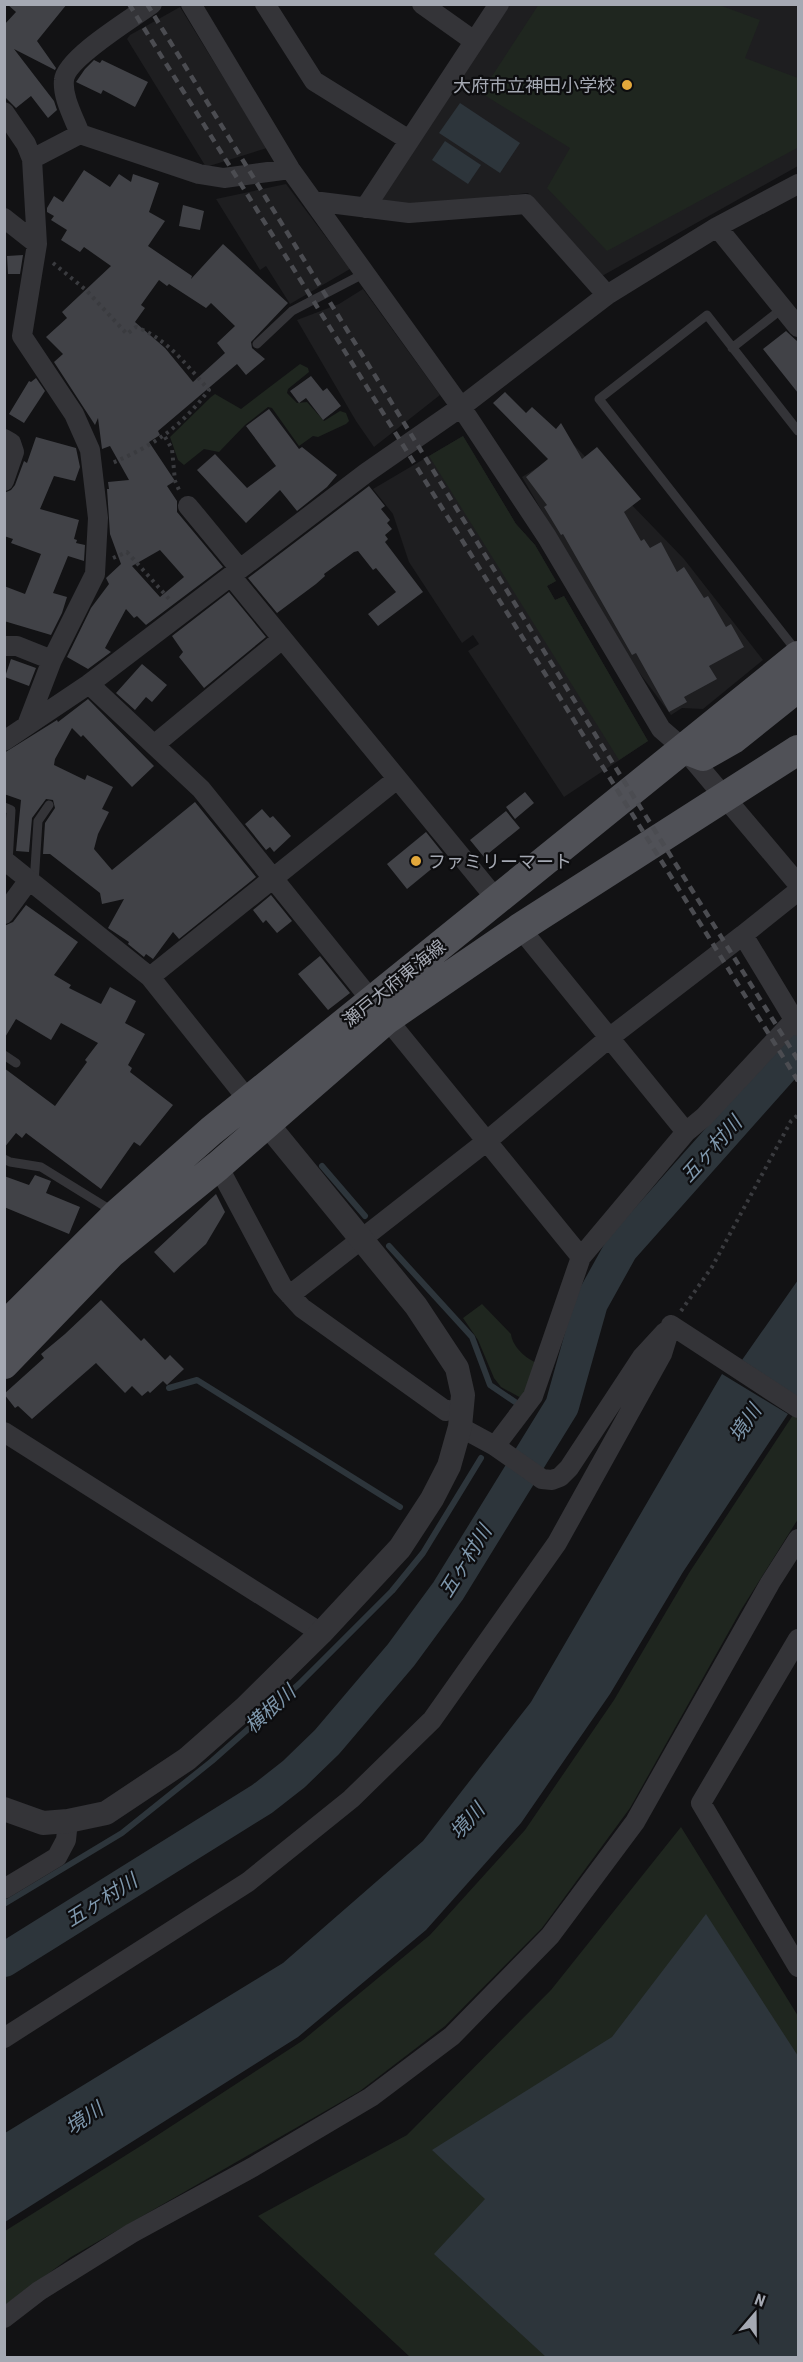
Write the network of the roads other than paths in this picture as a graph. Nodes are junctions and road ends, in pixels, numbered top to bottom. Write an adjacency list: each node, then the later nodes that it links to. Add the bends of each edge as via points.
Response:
1 (152, 4): 8 (street, via 69,67 64,80)
2 (190, 4): 11 (street)
3 (265, 4): 9 (street, via 314,81)
4 (422, 4): 6 (street)
5 (499, 4): 6 (street)
6 (474, 42): 9 (street)
7 (4, 112): 10 (street)
8 (80, 134): 10 (street); 11 (street, via 200,174 224,178)
9 (409, 140): 14 (street)
10 (32, 159): 17 (street)
11 (290, 169): 13 (street)
12 (798, 184): 16 (street)
13 (313, 201): 14 (street); 18 (street)
14 (365, 208): 19 (street, via 409,213 526,204)
15 (4, 218): 17 (street)
16 (717, 227): 19 (street); 20 (street)
17 (37, 246): 22 (street)
18 (365, 273): 23 (lane, via 292,311); 25 (street)
19 (607, 295): 25 (street)
20 (783, 308): 21 (street); 24 (lane)
21 (798, 327)
22 (13, 336): 34 (street, via 74,414 90,450 98,518 95,574)
23 (258, 344)
24 (732, 348): 26 (lane); 33 (lane, via 707,315 599,399)
25 (461, 407): 30 (street); 40 (street, via 547,537 661,729)
26 (798, 431)
27 (4, 439): 28 (street, via 11,443 14,452)
28 (4, 481)
29 (188, 506): 30 (street)
30 (235, 572): 31 (street); 35 (street)
31 (282, 639): 39 (street); 42 (street)
32 (4, 646): 34 (street, via 17,646)
33 (798, 654): 40 (main road, 瀬戸大府東海線)
34 (52, 660): 37 (street)
35 (89, 684): 37 (street); 39 (street)
36 (798, 687): 40 (main road, via 733,739 703,756)
37 (27, 725): 38 (street)
38 (4, 741)
39 (154, 745): 47 (street, via 201,789)
40 (684, 749): 43 (street); 51 (main road, 瀬戸大府東海線)
41 (798, 750): 43 (main road, 瀬戸大府東海線)
42 (397, 779): 47 (street); 51 (street)
43 (725, 798): 49 (street); 53 (main road, 瀬戸大府東海線)
44 (50, 805): 48 (lane, via 38,821)
45 (4, 807): 46 (lane, via 11,810)
46 (6, 861): 48 (street)
47 (273, 878): 55 (street); 56 (street)
48 (31, 882): 52 (street); 55 (street)
49 (798, 884)
50 (798, 891): 54 (street)
51 (497, 900): 56 (main road, 瀬戸大府東海線)
52 (4, 915)
53 (520, 928): 56 (main road, 瀬戸大府東海線); 58 (street)
54 (743, 935): 57 (street); 58 (street)
55 (150, 977): 61 (street)
56 (379, 1010): 61 (main road, 瀬戸大府東海線); 63 (street)
57 (797, 1021): 62 (street)
58 (609, 1038): 62 (street); 63 (street)
59 (4, 1055): 60 (lane)
60 (16, 1063)
61 (258, 1112): 65 (main road, 瀬戸大府東海線); 66 (main road, 瀬戸大府東海線); 67 (street)
62 (686, 1132): 68 (street)
63 (487, 1141): 67 (street); 68 (street)
64 (4, 1159): 66 (lane, via 41,1167)
65 (218, 1167): 69 (street); 72 (main road, 瀬戸大府東海線, via 111,1253)
66 (117, 1214): 71 (main road, 瀬戸大府東海線)
67 (362, 1239): 69 (street); 74 (street, via 416,1306 457,1368 463,1395)
68 (581, 1257): 76 (street, via 533,1396)
69 (290, 1295): 74 (street, via 302,1308 446,1411)
70 (671, 1325): 73 (street); 76 (street, via 642,1357 560,1477 542,1479); 84 (street, via 662,1354 557,1543 432,1720 351,1799 248,1882)
71 (4, 1327)
72 (4, 1364)
73 (798, 1408)
74 (461, 1417): 76 (street); 78 (street, via 449,1466 419,1521 400,1548)
75 (4, 1432): 78 (street)
76 (499, 1448)
77 (798, 1539): 85 (street, via 635,1822 550,1936 452,2036 371,2097 132,2233 39,2291)
78 (321, 1633): 81 (street, via 187,1759 106,1813)
79 (798, 1639): 83 (street, via 701,1803)
80 (4, 1809): 81 (street, via 43,1823)
81 (68, 1821): 82 (street, via 66,1840 57,1857)
82 (4, 1889)
83 (798, 1967)
84 (4, 2038)
85 (4, 2318)

